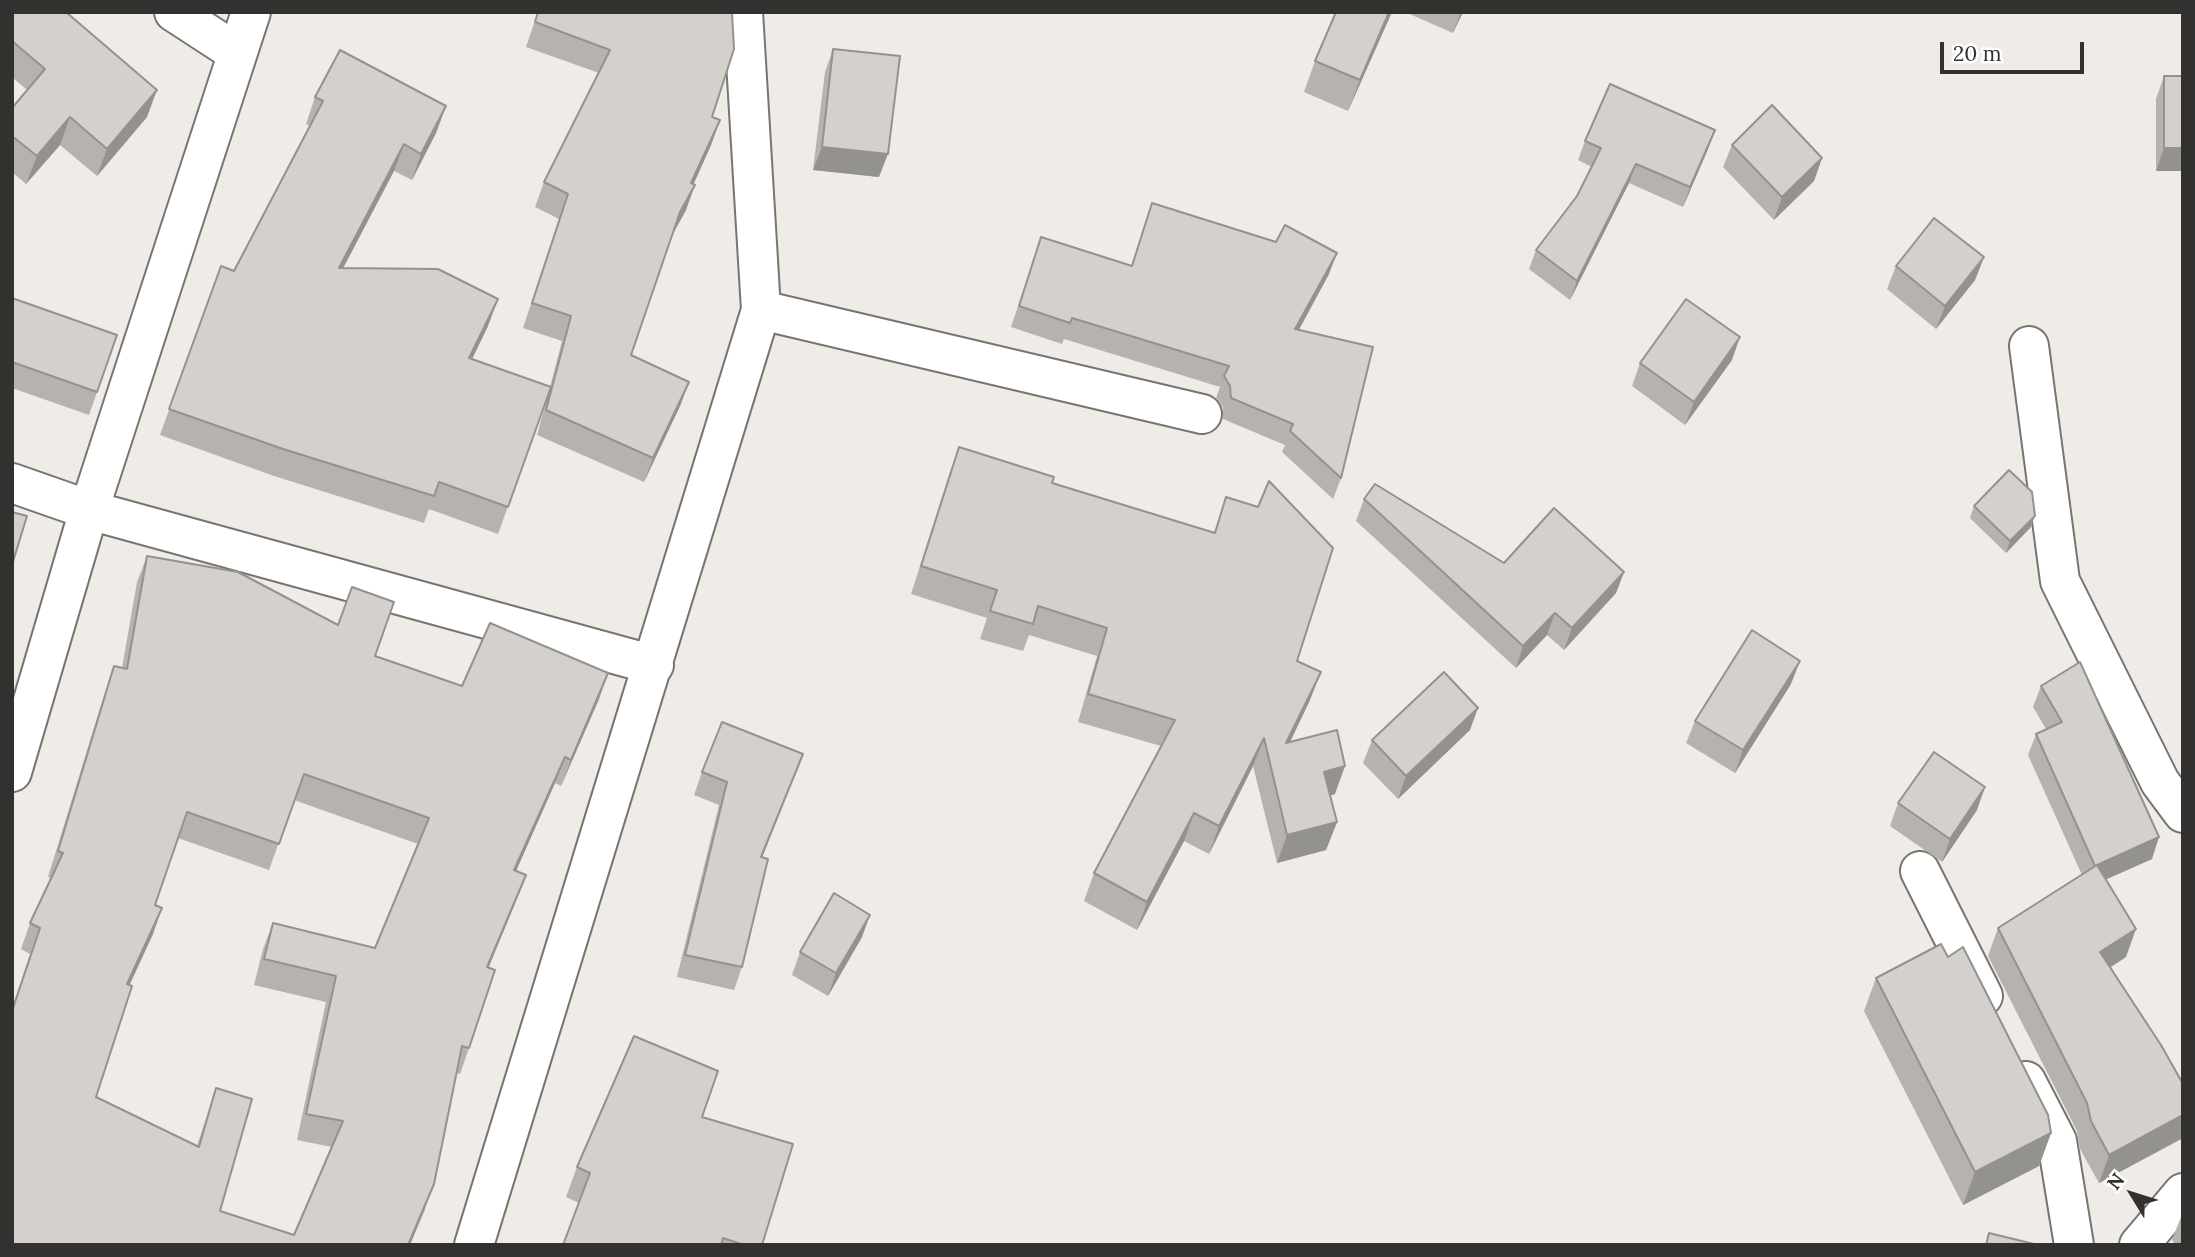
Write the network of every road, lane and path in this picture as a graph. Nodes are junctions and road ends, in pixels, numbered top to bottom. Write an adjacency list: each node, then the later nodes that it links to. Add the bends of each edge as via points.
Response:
1 (174, 12): 4 (street)
2 (251, 12): 4 (street)
3 (743, 12): 5 (street)
4 (237, 53): 9 (street)
5 (761, 310): 7 (street); 10 (street)
6 (2029, 346): 12 (street, via 2060,580 2160,782)
7 (1202, 414)
8 (12, 483): 9 (street)
9 (89, 510): 10 (street); 11 (street)
10 (654, 665): 15 (street)
11 (12, 772)
12 (2183, 813)
13 (1920, 871): 16 (street, via 2057,1142)
14 (2183, 1193): 17 (street)
15 (474, 1245)
16 (2074, 1245)
17 (2140, 1245)

